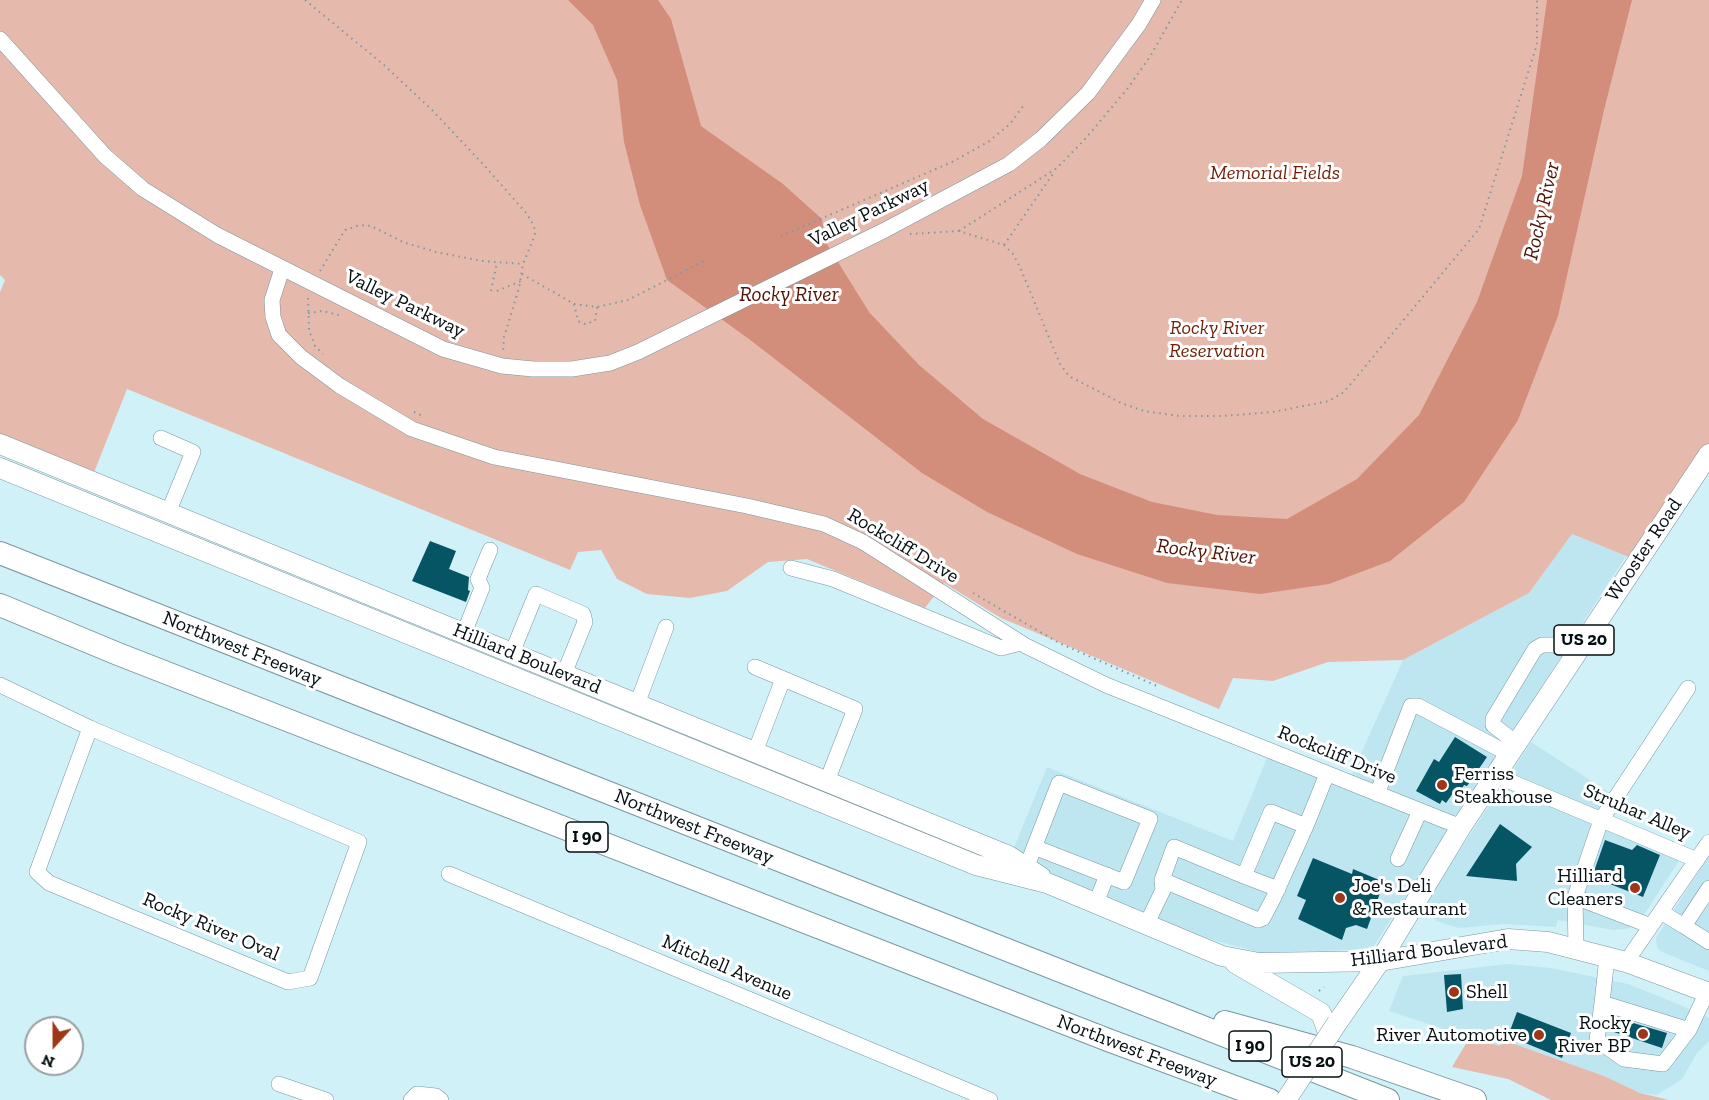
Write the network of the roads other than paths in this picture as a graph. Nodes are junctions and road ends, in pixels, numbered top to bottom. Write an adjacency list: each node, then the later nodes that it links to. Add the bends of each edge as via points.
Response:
1 (1153, 0): 3 (street, Valley Parkway, via 1107,70 1066,116 999,169 885,230 610,363 572,369 502,366 443,349)
2 (0, 39): 3 (street, Valley Parkway, via 98,148 143,189)
3 (282, 269): 15 (street, Rockcliff Drive, via 272,300 279,335 340,386 412,429 494,457 824,524 863,542)
4 (161, 438): 8 (street, via 192,452)
5 (0, 444): 8 (main road, Hilliard Boulevard)
6 (1709, 454): 17 (main road, Wooster Road / US 20)
7 (0, 468): 44 (main road, Hilliard Boulevard, via 976,865)
8 (168, 513): 14 (main road, Hilliard Boulevard)
9 (490, 550): 14 (street, via 478,579 483,588)
10 (0, 553): 59 (highway, Northwest Freeway / I 90)
11 (790, 568): 15 (street, via 833,579 1001,648)
12 (0, 605): 64 (highway, Northwest Freeway / I 90)
13 (666, 627): 23 (street)
14 (464, 633): 16 (main road, Hilliard Boulevard)
15 (1021, 643): 27 (street, Rockcliff Drive, via 1106,685)
16 (512, 653): 19 (main road, Hilliard Boulevard); 19 (street, via 539,587 583,614 585,622)
17 (1575, 653): 25 (main road, Wooster Road / US 20); 25 (street, via 1554,645 1535,649 1493,719 1493,725)
18 (755, 667): 20 (street)
19 (564, 674): 23 (main road, Hilliard Boulevard)
20 (783, 679): 26 (street); 29 (street, via 855,709)
21 (0, 685): 24 (street, Rocky River Oval)
22 (1688, 688): 32 (street)
23 (637, 704): 26 (main road, Hilliard Boulevard)
24 (90, 728): 24 (street, Rocky River Oval, via 37,872 49,883 288,982 310,978 359,842)
25 (1513, 748): 28 (main road, Wooster Road / US 20); 30 (street, via 1411,706)
26 (755, 752): 29 (main road, Hilliard Boulevard)
27 (1327, 774): 30 (street, Rockcliff Drive); 33 (street)
28 (1495, 775): 32 (street, Struhar Alley); 34 (main road, Wooster Road / US 20)
29 (827, 781): 39 (main road, Hilliard Boulevard)
30 (1377, 794): 31 (street, Rockcliff Drive)
31 (1420, 811): 34 (street, Rockcliff Drive); 37 (street)
32 (1601, 820): 38 (street, Struhar Alley); 47 (street)
33 (1306, 826): 42 (street, via 1271,812); 46 (street)
34 (1461, 827): 57 (main road, Wooster Road / US 20)
35 (1709, 842): 38 (street)
36 (1035, 848): 39 (street); 41 (street); 41 (street, via 1059,783 1150,819 1124,882)
37 (1398, 859)
38 (1697, 860): 49 (street)
39 (1027, 866): 44 (main road, Hilliard Boulevard)
40 (449, 874): 69 (street, Mitchell Avenue)
41 (1107, 876): 48 (street)
42 (1244, 876): 43 (street, via 1174,847); 46 (street)
43 (1162, 880): 46 (street, via 1258,920 1263,918); 50 (street, via 1163,890)
44 (1047, 883): 48 (main road, Hilliard Boulevard)
45 (1709, 888): 52 (street)
46 (1278, 889)
47 (1575, 897): 51 (street); 54 (street)
48 (1096, 903): 50 (main road, Hilliard Boulevard)
49 (1661, 912): 51 (street); 52 (street)
50 (1147, 923): 55 (main road, Hilliard Boulevard)
51 (1651, 926): 58 (street)
52 (1684, 926): 53 (street)
53 (1709, 942)
54 (1576, 949): 56 (main road, Hilliard Boulevard); 57 (main road, Hilliard Boulevard, via 1508,939)
55 (1222, 956): 57 (main road, Hilliard Boulevard, via 1259,963); 62 (main road)
56 (1606, 957): 58 (main road, Hilliard Boulevard); 61 (street)
57 (1380, 961): 62 (main road, Wooster Road / US 20)
58 (1626, 962): 60 (main road, Hilliard Boulevard)
59 (1113, 991): 73 (highway, Northwest Freeway / I 90); 74 (highway, via 1352,1057)
60 (1708, 993): 63 (street)
61 (1602, 1003): 63 (street); 63 (street, via 1597,1040 1624,1059 1663,1064)
62 (1329, 1024): 72 (main road, Wooster Road / US 20, bridge)
63 (1689, 1030)
64 (1176, 1066): 70 (highway); 71 (highway, Northwest Freeway / I 90)
65 (279, 1084): 66 (street)
66 (326, 1100)
67 (411, 1100): 68 (street, via 417,1094)
68 (441, 1100)
69 (990, 1100)
70 (1249, 1100)
71 (1270, 1100)
72 (1286, 1100)
73 (1388, 1100)
74 (1475, 1100)

